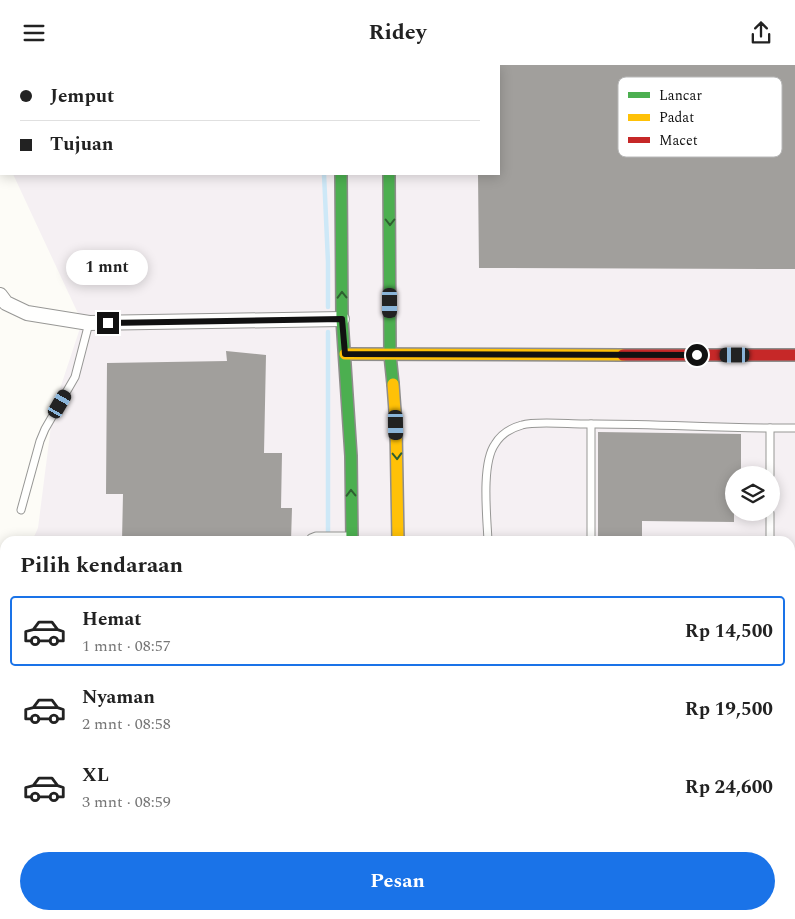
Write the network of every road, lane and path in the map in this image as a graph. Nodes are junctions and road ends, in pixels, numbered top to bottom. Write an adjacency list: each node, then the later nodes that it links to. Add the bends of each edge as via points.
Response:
1 (341, 175): 4 (street, one-way to 1)
2 (389, 175): 7 (street, one-way to 7)
3 (0, 295): 5 (street, via 6,303 27,313)
4 (342, 319): 5 (street); 6 (street)
5 (89, 323): 13 (lane, via 75,377 40,441)
6 (345, 354): 7 (street); 17 (street, one-way to 6)
7 (390, 355): 8 (street); 18 (street, one-way to 18, via 396,425)
8 (795, 355)
9 (591, 423): 10 (lane); 19 (lane, via 524,424 508,430 494,445 488,462 486,486); 20 (lane)
10 (770, 428): 11 (lane); 12 (lane)
11 (795, 428)
12 (770, 466)
13 (21, 509)
14 (770, 521): 21 (lane)
15 (321, 536): 16 (lane)
16 (336, 536)
17 (352, 536)
18 (398, 536)
19 (488, 536)
20 (591, 536)
21 (770, 536)

